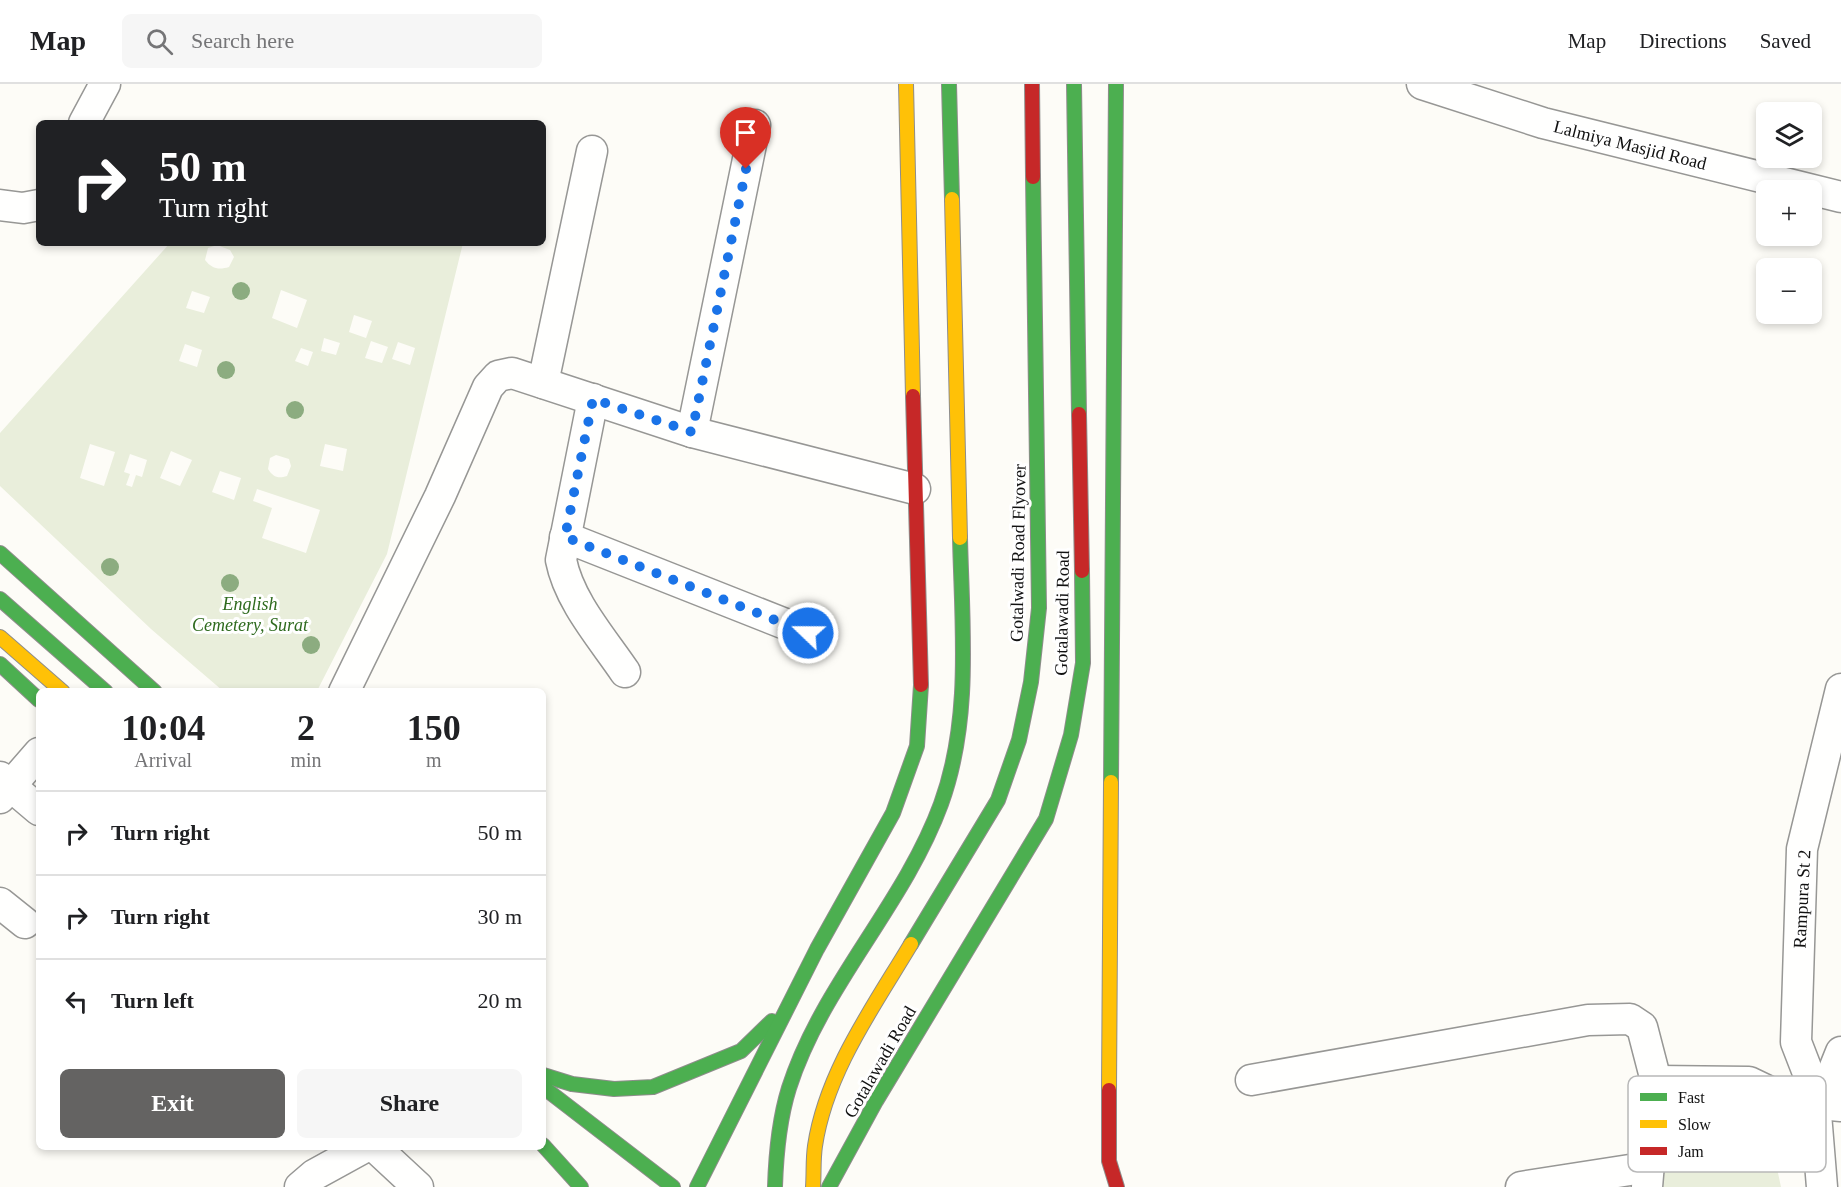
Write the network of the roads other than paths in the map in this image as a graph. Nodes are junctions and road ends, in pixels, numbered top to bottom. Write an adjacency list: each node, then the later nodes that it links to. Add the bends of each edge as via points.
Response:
1 (105, 84): 8 (street)
2 (906, 84): 17 (main road)
3 (949, 84): 56 (main road, via 963,681 958,742 940,805 913,863 826,1011 794,1076 777,1140)
4 (1032, 84): 57 (main road, Gotalwadi Road Flyover, via 1039,608 1031,682 1019,740 998,800 861,1027 832,1084 815,1144)
5 (1074, 84): 43 (main road, Gotalawadi Road, via 1083,663 1071,735 1046,819)
6 (1116, 84): 59 (main road, via 1109,1161)
7 (1422, 84): 11 (street, Lalmiya Masjid Road, via 1544,123)
8 (86, 120)
9 (755, 125): 16 (street)
10 (592, 151): 14 (street)
11 (1841, 197)
12 (0, 205): 13 (street)
13 (36, 206)
14 (543, 383): 15 (street); 28 (street, via 512,373 498,375 488,387 440,496)
15 (593, 399): 16 (street); 18 (street)
16 (692, 432): 17 (street)
17 (915, 489): 36 (main road, via 922,674 917,746 893,813)
18 (565, 537): 21 (street); 24 (street, via 561,560 564,578)
19 (0, 553): 27 (main road)
20 (0, 598): 26 (main road)
21 (808, 633)
22 (0, 637): 25 (main road)
23 (0, 664): 30 (main road)
24 (626, 672)
25 (58, 688)
26 (101, 688)
27 (151, 688)
28 (346, 688)
29 (1841, 689): 40 (street, Rampura St 2, via 1802,849 1797,1042)
30 (36, 697)
31 (36, 756): 32 (street)
32 (4, 787): 33 (street)
33 (36, 808)
34 (0, 903): 35 (street)
35 (25, 923)
36 (817, 949): 38 (main road, via 778,1015 741,1050 700,1070 653,1087 614,1089 572,1084); 55 (main road)
37 (1841, 1052): 44 (street)
38 (546, 1076)
39 (1655, 1076): 41 (street, via 1642,1027 1630,1019 1588,1020)
40 (1812, 1076)
41 (1251, 1080)
42 (546, 1089): 54 (main road)
43 (876, 1101): 48 (main road); 58 (main road, Gotalawadi Road)
44 (1826, 1108)
45 (546, 1148): 53 (main road)
46 (359, 1150): 51 (street)
47 (378, 1150): 52 (street)
48 (862, 1155)
49 (1823, 1172): 61 (street)
50 (1648, 1177): 60 (street)
51 (300, 1187)
52 (418, 1187)
53 (581, 1187)
54 (673, 1187)
55 (697, 1187)
56 (774, 1187)
57 (813, 1187)
58 (829, 1187)
59 (1117, 1187)
60 (1521, 1187)
61 (1822, 1187)

